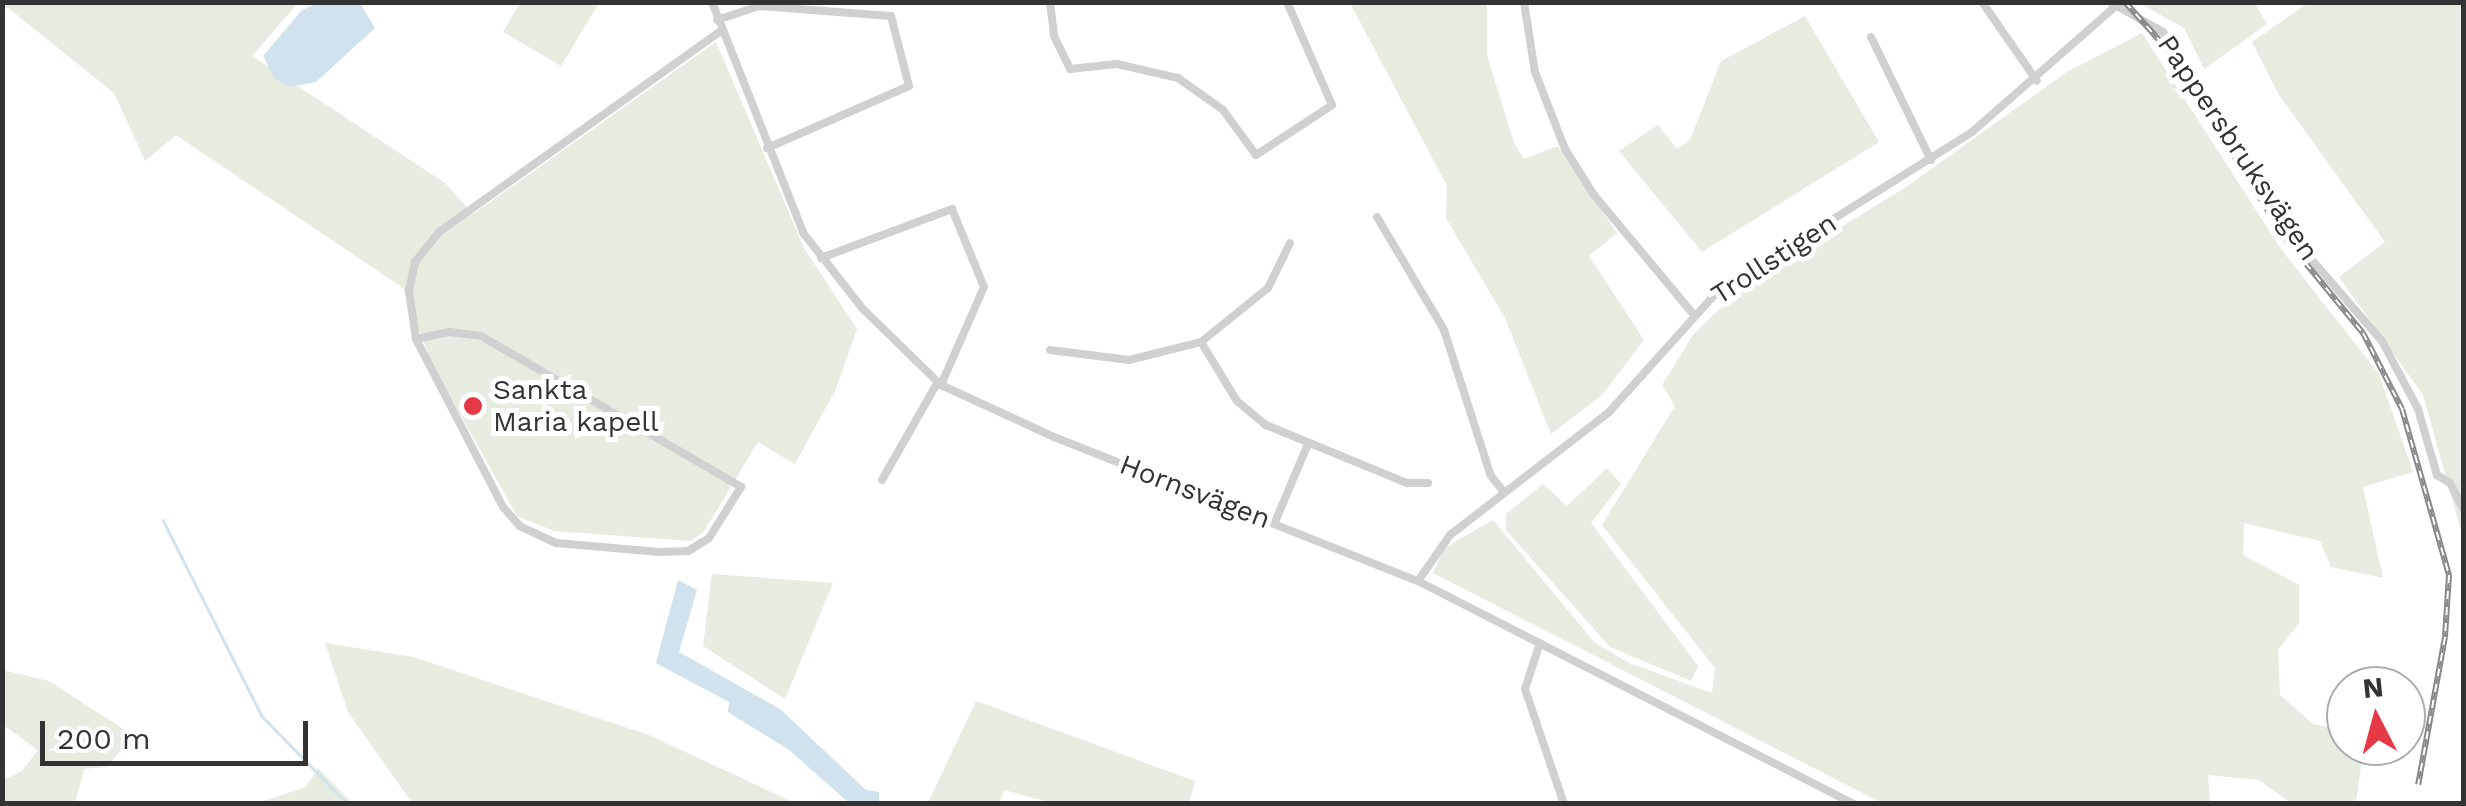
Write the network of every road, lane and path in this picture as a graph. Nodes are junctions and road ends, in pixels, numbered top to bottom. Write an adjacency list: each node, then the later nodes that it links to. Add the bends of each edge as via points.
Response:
1 (712, 2): 7 (street, Hornsvägen)
2 (1050, 2): 3 (street, via 1054,36 1070,69 1117,64 1178,78 1223,110 1256,155 1332,105)
3 (1287, 2)
4 (1524, 2): 16 (street, via 1536,72 1572,161)
5 (1982, 2): 10 (street)
6 (2112, 5): 10 (street, Trollstigen); 25 (street, Pappersbruksvägen, via 2163,32 2287,231 2382,341 2418,409 2437,475 2450,483)
7 (717, 20): 8 (street, Hornsvägen); 11 (street, via 759,6 891,16 909,86)
8 (721, 31): 11 (street, Hornsvägen); 17 (street, via 428,242 410,276)
9 (1871, 37): 12 (street)
10 (2037, 81): 12 (street, Trollstigen)
11 (767, 148): 15 (street, Hornsvägen, via 790,208)
12 (1931, 160): 16 (street, Trollstigen, via 1717,292)
13 (1377, 217): 24 (street, via 1434,308 1491,476)
14 (1290, 243): 18 (street, via 1268,288)
15 (820, 258): 20 (street, Hornsvägen); 20 (street, via 952,210 984,287)
16 (1694, 314): 24 (street, Trollstigen, via 1608,412)
17 (416, 339): 17 (street, via 503,507 529,534 556,543 680,553 709,538 741,487 481,336 449,332)
18 (1201, 342): 19 (street, via 1129,360); 21 (street, via 1236,401 1266,425)
19 (1050, 350)
20 (940, 384): 22 (street); 26 (street, Hornsvägen, via 1054,437)
21 (1308, 444): 23 (street, via 1407,483); 26 (street)
22 (882, 480)
23 (1428, 483)
24 (1504, 492): 27 (street, Trollstigen, via 1440,545)
25 (2464, 511)
26 (1275, 522): 27 (street, Hornsvägen)
27 (1418, 581): 28 (street, Hornsvägen)
28 (1540, 642): 29 (street, via 1525,689); 30 (street, Hornsvägen)
29 (1564, 804)
30 (1854, 804)

